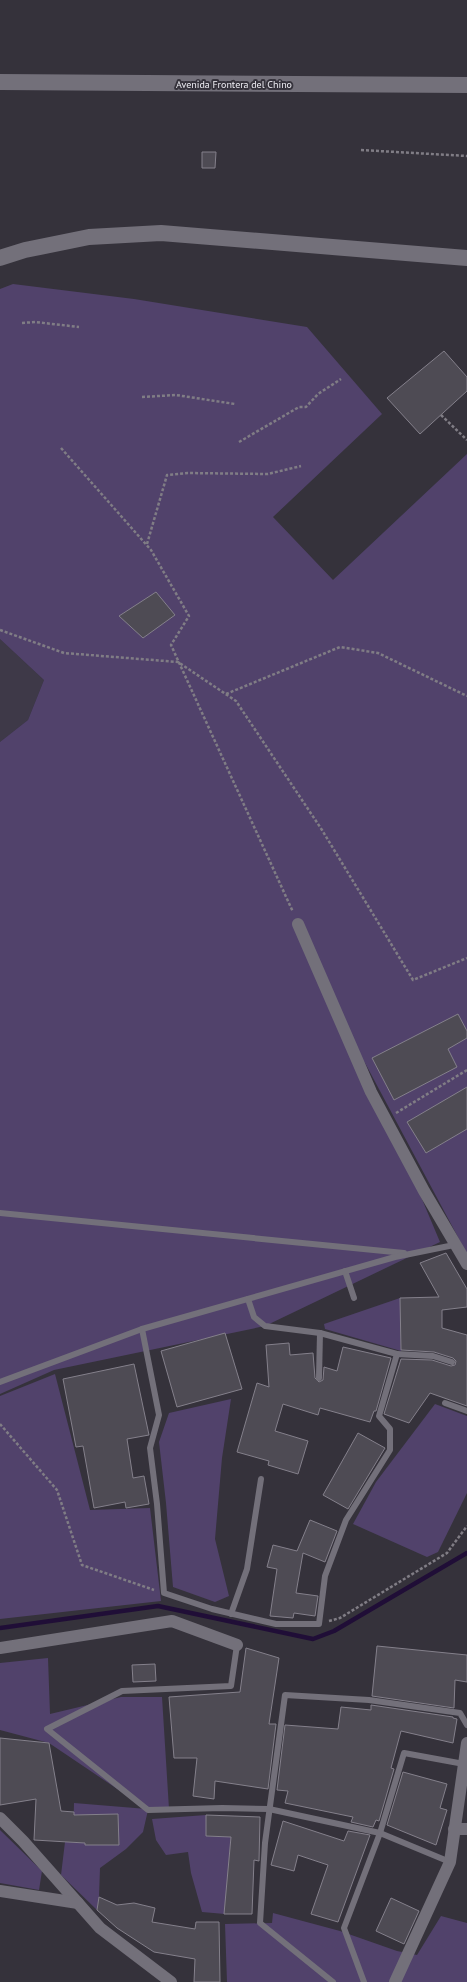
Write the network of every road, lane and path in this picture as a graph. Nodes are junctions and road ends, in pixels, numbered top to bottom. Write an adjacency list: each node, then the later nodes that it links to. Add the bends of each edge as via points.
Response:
1 (0, 82): 2 (street, Avenida Frontera del Chino)
2 (467, 86)
3 (361, 150): 4 (path)
4 (467, 156)
5 (0, 258): 6 (street, via 25,250 89,237 161,233)
6 (467, 258)
7 (22, 323): 8 (path)
8 (79, 327)
9 (340, 378): 14 (path, via 306,406 299,407)
10 (142, 397): 11 (path, via 176,395)
11 (235, 404)
12 (441, 415): 13 (path)
13 (467, 440)
14 (239, 442)
15 (61, 448): 17 (path)
16 (301, 466): 17 (path, via 268,474 167,475)
17 (147, 545): 19 (path, via 190,616 171,645)
18 (0, 630): 19 (path, via 64,654)
19 (178, 662): 20 (path); 22 (path)
20 (226, 694): 21 (path, via 340,647 378,653); 23 (path, via 236,701 322,830 413,980)
21 (467, 696)
22 (298, 924): 25 (street, via 371,1092)
23 (467, 958)
24 (467, 1070): 25 (path)
25 (386, 1119): 27 (street)
26 (0, 1213): 28 (lane)
27 (454, 1245): 28 (lane); 29 (street)
28 (412, 1253): 30 (lane)
29 (467, 1264)
30 (345, 1271): 31 (lane); 32 (lane)
31 (354, 1298)
32 (248, 1299): 33 (lane); 34 (lane, via 254,1317 265,1326)
33 (142, 1329): 38 (lane); 44 (lane, via 160,1416 150,1448)
34 (320, 1333): 35 (lane); 37 (lane)
35 (397, 1354): 36 (lane, via 433,1356); 46 (lane, via 379,1416 390,1429 390,1450 346,1520 325,1576)
36 (452, 1362)
37 (319, 1378)
38 (0, 1382)
39 (445, 1402): 40 (lane)
40 (467, 1411)
41 (0, 1424): 44 (path, via 57,1490 82,1565)
42 (261, 1479): 45 (lane, via 247,1569)
43 (467, 1526): 46 (path, via 447,1554 340,1618)
44 (164, 1593): 45 (lane)
45 (231, 1614): 46 (lane, via 276,1624)
46 (319, 1624)
47 (237, 1645): 48 (street, via 172,1621); 52 (lane, via 231,1686 122,1691 46,1729 148,1810)
48 (0, 1648)
49 (467, 1725): 52 (lane, via 460,1713 369,1700 285,1695)
50 (467, 1743): 51 (street)
51 (464, 1764): 54 (street); 56 (lane, via 404,1753)
52 (270, 1809): 56 (lane); 61 (lane, via 260,1922)
53 (0, 1818): 59 (street)
54 (454, 1829): 55 (street); 57 (street)
55 (467, 1829)
56 (380, 1833): 57 (lane); 62 (lane, via 344,1928)
57 (450, 1862): 63 (street)
58 (0, 1890): 59 (street)
59 (78, 1903): 60 (street, via 100,1928)
60 (171, 1982)
61 (333, 1982)
62 (364, 1982)
63 (395, 1982)

